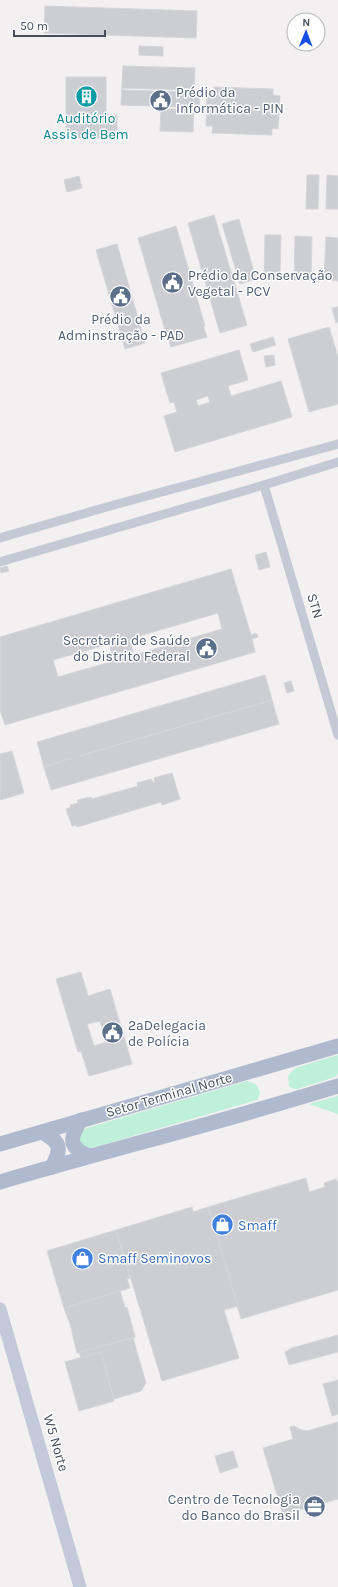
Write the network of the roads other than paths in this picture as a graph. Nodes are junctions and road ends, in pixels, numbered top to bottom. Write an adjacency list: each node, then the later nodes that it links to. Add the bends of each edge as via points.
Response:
1 (338, 444): 4 (street)
2 (338, 462): 3 (street)
3 (264, 485): 5 (street); 6 (street, STN)
4 (0, 538)
5 (0, 562)
6 (335, 712): 7 (street, STN)
7 (338, 735)
8 (338, 1046): 10 (main road, Setor Terminal Norte)
9 (338, 1086): 13 (main road)
10 (81, 1120): 11 (main road, Setor Terminal Norte); 13 (main road, via 72,1136 72,1143 76,1149)
11 (42, 1132): 12 (main road, Setor Terminal Norte); 14 (main road, via 52,1137 59,1146 58,1157)
12 (0, 1144)
13 (89, 1156): 14 (main road)
14 (52, 1167): 15 (main road)
15 (0, 1182)
16 (0, 1309): 17 (main road, W5 Norte)
17 (80, 1587)

